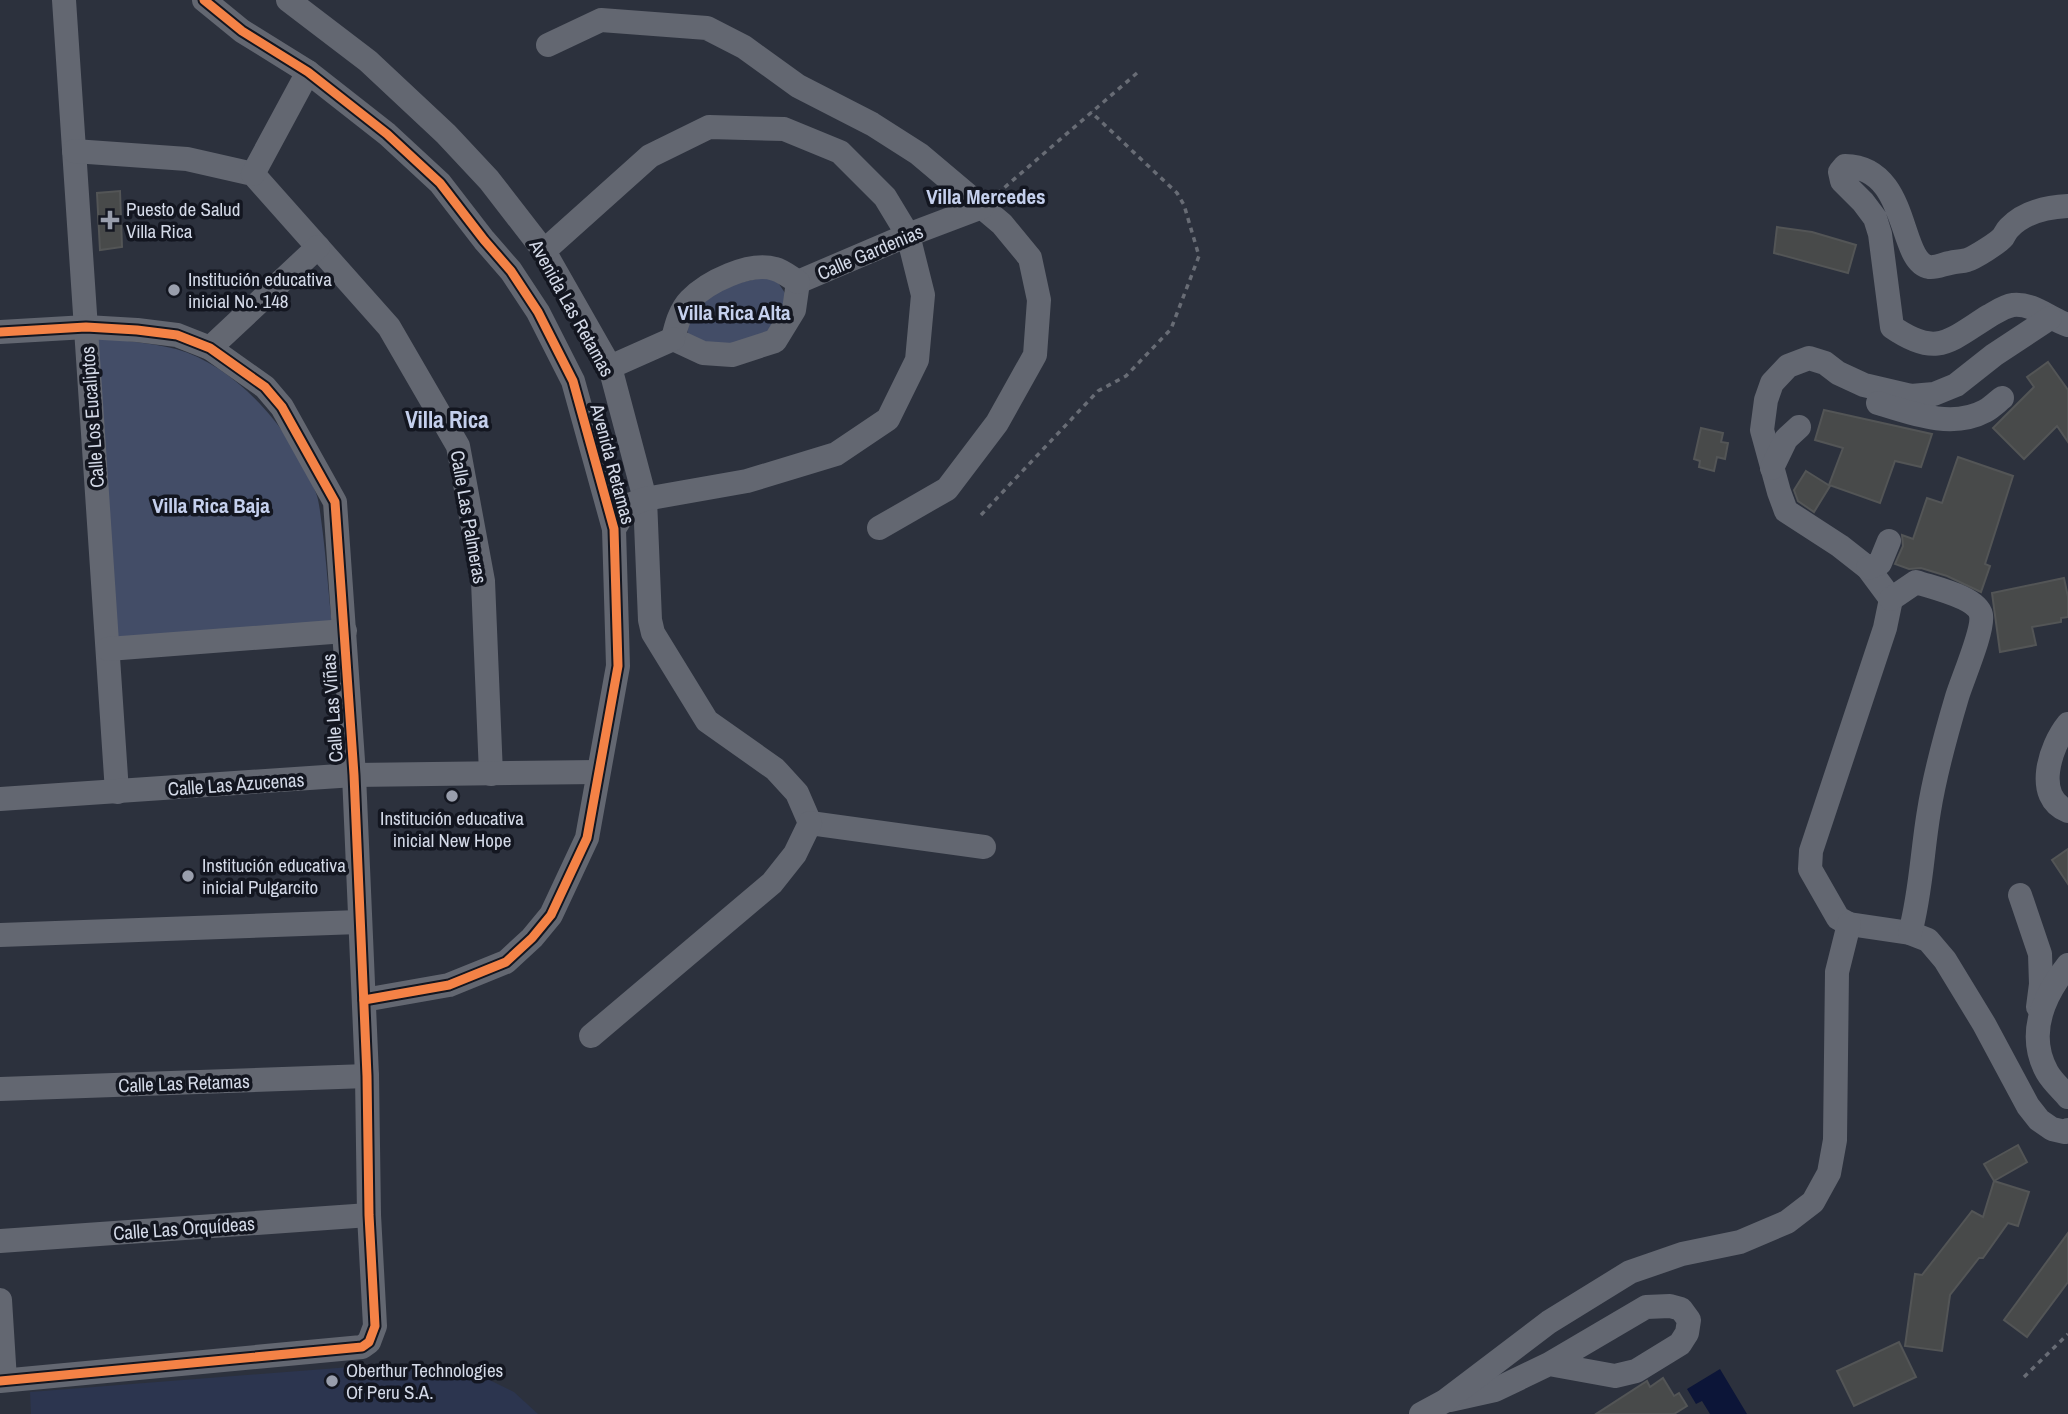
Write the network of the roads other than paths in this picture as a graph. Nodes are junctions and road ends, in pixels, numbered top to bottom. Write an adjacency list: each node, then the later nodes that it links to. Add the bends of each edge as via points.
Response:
1 (64, 0): 6 (street, Calle Los Eucaliptos)
2 (204, 0): 5 (street, Avenida Retamas, via 242,31)
3 (288, 0): 12 (street, Avenida Las Retamas, via 368,61 446,134)
4 (548, 45): 9 (street, via 601,20 707,28 919,154)
5 (308, 72): 7 (street); 26 (street, Avenida Retamas, via 440,183 511,271 573,381)
6 (74, 151): 7 (street, via 187,159); 15 (street, Calle Los Eucaliptos)
7 (253, 174): 11 (street, Calle Las Palmeras)
8 (2068, 206): 14 (street, via 2045,207 2026,216 1969,260 1927,267 1920,262 1891,192 1878,177 1845,166 1840,172 1842,181 1875,218 1892,327 1936,345 1956,339 2011,305 2031,306)
9 (982, 207): 10 (street, Calle Gardenias); 25 (street, via 1030,258 1039,300 1035,355 997,423 947,489)
10 (908, 235): 12 (street, via 885,197 841,152 784,129 709,127 650,156); 13 (street, Calle Gardenias); 24 (street, via 923,295 917,360 888,419 836,454 747,481)
11 (318, 247): 18 (street); 34 (street, Calle Las Palmeras, via 388,327 458,446 483,581)
12 (544, 251): 19 (street, Avenida Las Retamas)
13 (798, 282): 17 (street, Calle Gardenias, via 775,269 737,271 690,300); 17 (street, Calle Gardenias, via 794,310 775,341 732,355 703,353)
14 (2063, 324): 20 (street, via 1994,355 1956,385 1934,394 1891,393)
15 (86, 327): 16 (street, Calle Las Viñas); 18 (street, Calle Las Viñas, via 177,335); 31 (street, Calle Los Eucaliptos)
16 (0, 332)
17 (673, 339): 19 (street)
18 (210, 348): 30 (street, Calle Las Viñas, via 265,387 282,407 335,502)
19 (610, 367): 24 (street, Avenida Las Retamas)
20 (1838, 373): 21 (street, via 1844,388 1915,415 1960,419 1985,411); 23 (street, via 1810,358 1788,366 1772,383 1762,430)
21 (2002, 398)
22 (1800, 427): 23 (street, via 1786,439)
23 (1772, 468): 28 (street, via 1786,511)
24 (645, 499): 26 (street, via 629,505); 39 (street, Avenida Las Retamas, via 653,633 707,721 775,769 797,793)
25 (879, 528)
26 (614, 529): 33 (street, Avenida Retamas, via 618,666)
27 (1889, 541): 28 (street, via 1880,564)
28 (1868, 568): 29 (street)
29 (1891, 599): 43 (street, via 1811,851 1810,869 1838,918); 44 (street, via 1916,582 1967,600 1977,606 1982,617 1929,810)
30 (345, 631): 31 (street); 35 (street, Calle Las Viñas)
31 (108, 649): 36 (street, Calle Los Eucaliptos)
32 (2068, 724): 38 (street, via 2054,747 2048,790 2052,802)
33 (598, 772): 34 (street, Calle Las Azucenas); 47 (street, Avenida Retamas, via 587,838 551,915 532,938 506,962 449,985)
34 (491, 774): 35 (street, Calle Las Azucenas)
35 (354, 775): 36 (street, Calle Las Azucenas); 42 (street, Calle Las Viñas)
36 (117, 792): 37 (street, Calle Las Azucenas)
37 (0, 799)
38 (2068, 811)
39 (810, 823): 40 (street); 49 (street, via 772,883)
40 (984, 847)
41 (2020, 895): 48 (street, via 2040,954)
42 (359, 922): 45 (street); 47 (street, Calle Las Viñas)
43 (1849, 924): 44 (street); 59 (street, via 1837,972 1835,1140 1829,1173 1813,1202 1787,1223 1740,1242 1682,1254 1630,1272 1549,1322)
44 (1910, 933): 53 (street, via 1928,940 1945,960 2039,1120 2052,1129)
45 (0, 935)
46 (2068, 965): 48 (street)
47 (364, 1000): 50 (street, Calle Las Viñas)
48 (2036, 1025): 52 (street, via 2046,1071)
49 (591, 1036)
50 (367, 1076): 51 (street, Calle Las Retamas); 54 (street, Calle Las Viñas)
51 (0, 1089)
52 (2068, 1097)
53 (2068, 1130)
54 (369, 1215): 55 (street, Calle Las Orquídeas); 58 (street, Calle Las Viñas, via 375,1326 362,1347)
55 (0, 1241)
56 (0, 1300): 58 (street)
57 (1549, 1364): 57 (street, via 1615,1376 1636,1371 1680,1344 1689,1320 1681,1309 1646,1307); 59 (street, via 1495,1390)
58 (3, 1380)
59 (1445, 1401): 60 (street)
60 (1421, 1414)

